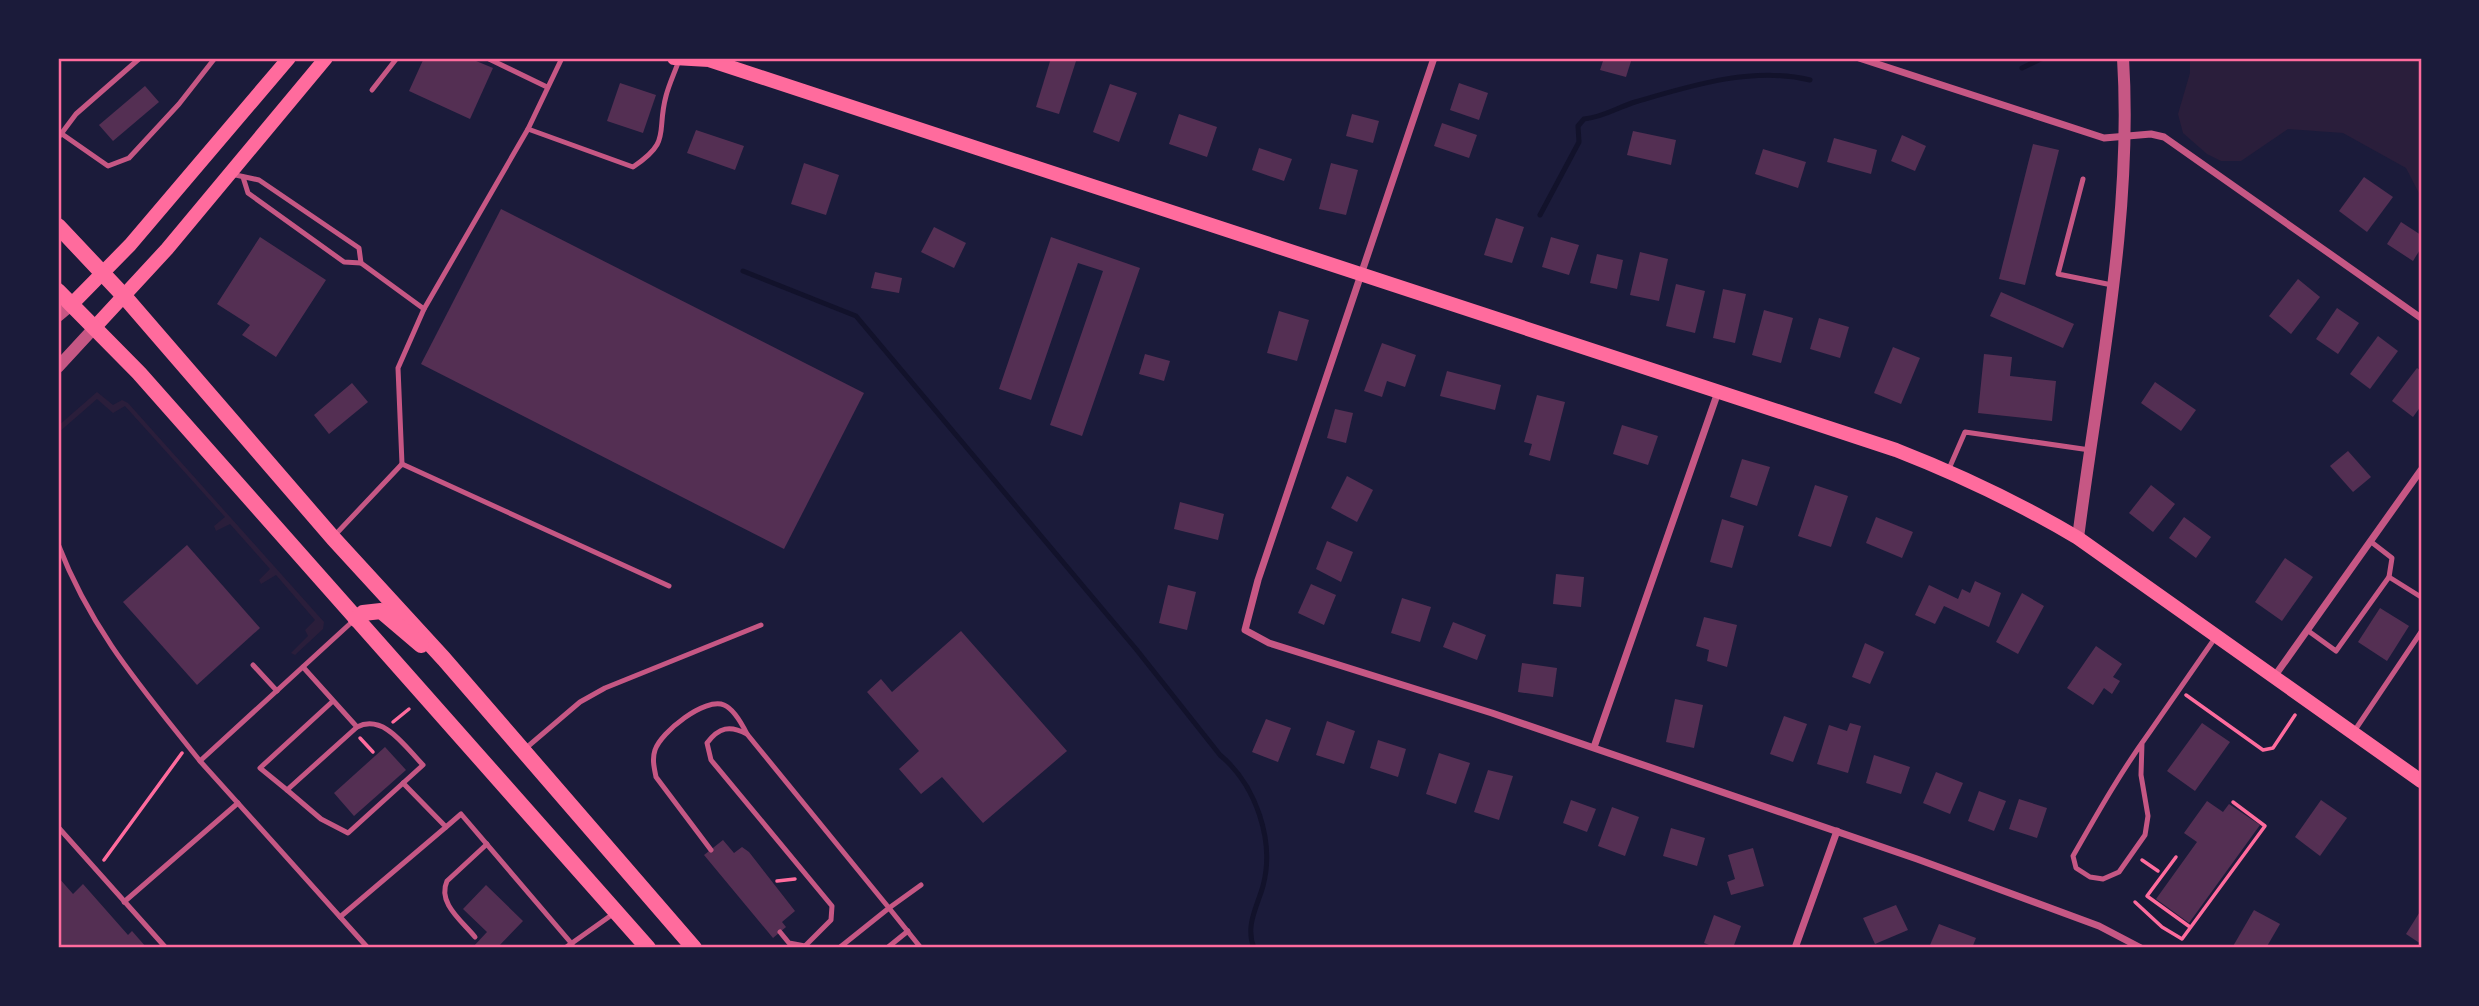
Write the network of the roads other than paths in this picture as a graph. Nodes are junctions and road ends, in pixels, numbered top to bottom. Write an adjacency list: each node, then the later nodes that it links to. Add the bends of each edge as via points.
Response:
1 (140, 58): 16 (lane, via 76,114)
2 (215, 58): 16 (lane, via 179,104 120,164 108,166)
3 (289, 58): 23 (main road)
4 (326, 58): 18 (main road)
5 (397, 58): 14 (lane)
6 (486, 58): 13 (lane)
7 (562, 58): 13 (lane)
8 (1434, 58): 22 (street)
9 (1859, 58): 17 (street, via 2104,138)
10 (2123, 58): 17 (street)
11 (677, 59): 12 (main road); 15 (lane, via 665,98 664,130 653,153 633,167)
12 (708, 59): 22 (main road)
13 (547, 87): 15 (lane)
14 (372, 90)
15 (528, 129): 28 (lane)
16 (60, 136)
17 (2124, 138): 24 (street); 30 (street, via 2164,137)
18 (237, 176): 21 (lane, via 248,193 344,262); 21 (lane, via 259,180 359,248); 26 (main road)
19 (2083, 179): 24 (lane, via 2058,274)
20 (58, 226): 23 (main road)
21 (361, 263): 28 (lane)
22 (1362, 274): 33 (main road); 62 (street, via 1245,630 1269,643)
23 (103, 275): 26 (main road); 27 (main road)
24 (2112, 285): 34 (street)
25 (58, 291): 27 (main road)
26 (124, 296): 31 (main road); 38 (main road)
27 (71, 305): 29 (street); 31 (main road)
28 (424, 309): 35 (lane, via 398,368)
29 (58, 316)
30 (2421, 317)
31 (94, 328): 32 (street); 47 (main road)
32 (58, 367)
33 (1718, 392): 37 (main road); 62 (street)
34 (2090, 450): 37 (lane, via 1965,432); 39 (street)
35 (402, 464): 38 (lane); 45 (lane)
36 (2421, 470): 40 (street)
37 (1948, 471): 39 (main road, via 2021,504)
38 (333, 538): 52 (main road)
39 (2078, 538): 51 (main road)
40 (2370, 541): 44 (lane, via 2392,558); 49 (street)
41 (58, 544): 42 (lane)
42 (65, 563): 43 (lane); 64 (lane, via 76,592 112,651)
43 (58, 570)
44 (2389, 577): 46 (lane); 49 (lane, via 2336,650)
45 (669, 586)
46 (2421, 597)
47 (356, 619): 52 (main road, via 363,613 381,611 417,643); 54 (lane); 77 (main road)
48 (761, 625): 63 (lane, via 605,688 580,702)
49 (2307, 630): 55 (street)
50 (2421, 632): 59 (lane)
51 (2217, 636): 55 (main road); 61 (lane)
52 (444, 659): 63 (main road)
53 (253, 665): 56 (lane)
54 (303, 667): 56 (lane); 57 (lane)
55 (2274, 677): 59 (main road)
56 (277, 691): 64 (lane)
57 (333, 701): 58 (lane); 67 (lane, via 260,768)
58 (356, 729): 66 (lane, via 371,722 385,727 423,765); 67 (lane)
59 (2353, 733): 65 (main road)
60 (747, 734): 73 (lane, via 726,705 712,702 698,708 655,747 652,763 656,776); 76 (lane); 80 (lane, via 724,728 713,735 707,743 711,760 832,906 831,919 805,946 789,943)
61 (2142, 743): 61 (lane, via 2073,856 2076,868 2090,877 2103,879 2119,873 2145,835 2148,816 2141,775)
62 (1594, 747): 71 (street)
63 (523, 750): 87 (main road)
64 (200, 761): 68 (lane)
65 (2421, 781)
66 (403, 783): 67 (lane, via 348,833 321,819); 70 (lane)
67 (287, 790)
68 (237, 803): 75 (lane); 78 (lane)
69 (58, 827): 75 (lane)
70 (446, 827): 72 (lane, via 461,814); 78 (lane)
71 (1838, 831): 91 (street); 92 (street, via 2099,926)
72 (486, 845): 81 (lane, via 444,887 447,903); 82 (lane)
73 (711, 850)
74 (921, 884): 76 (lane)
75 (124, 901): 83 (lane)
76 (889, 908): 79 (lane); 88 (lane)
77 (616, 911): 82 (lane); 86 (main road)
78 (340, 917): 84 (lane)
79 (908, 931): 89 (lane); 90 (lane)
80 (780, 932)
81 (475, 937)
82 (572, 944): 85 (lane)
83 (166, 948)
84 (368, 948)
85 (565, 948)
86 (648, 948)
87 (694, 948)
88 (839, 948)
89 (887, 948)
90 (921, 948)
91 (1795, 948)
92 (2141, 948)

